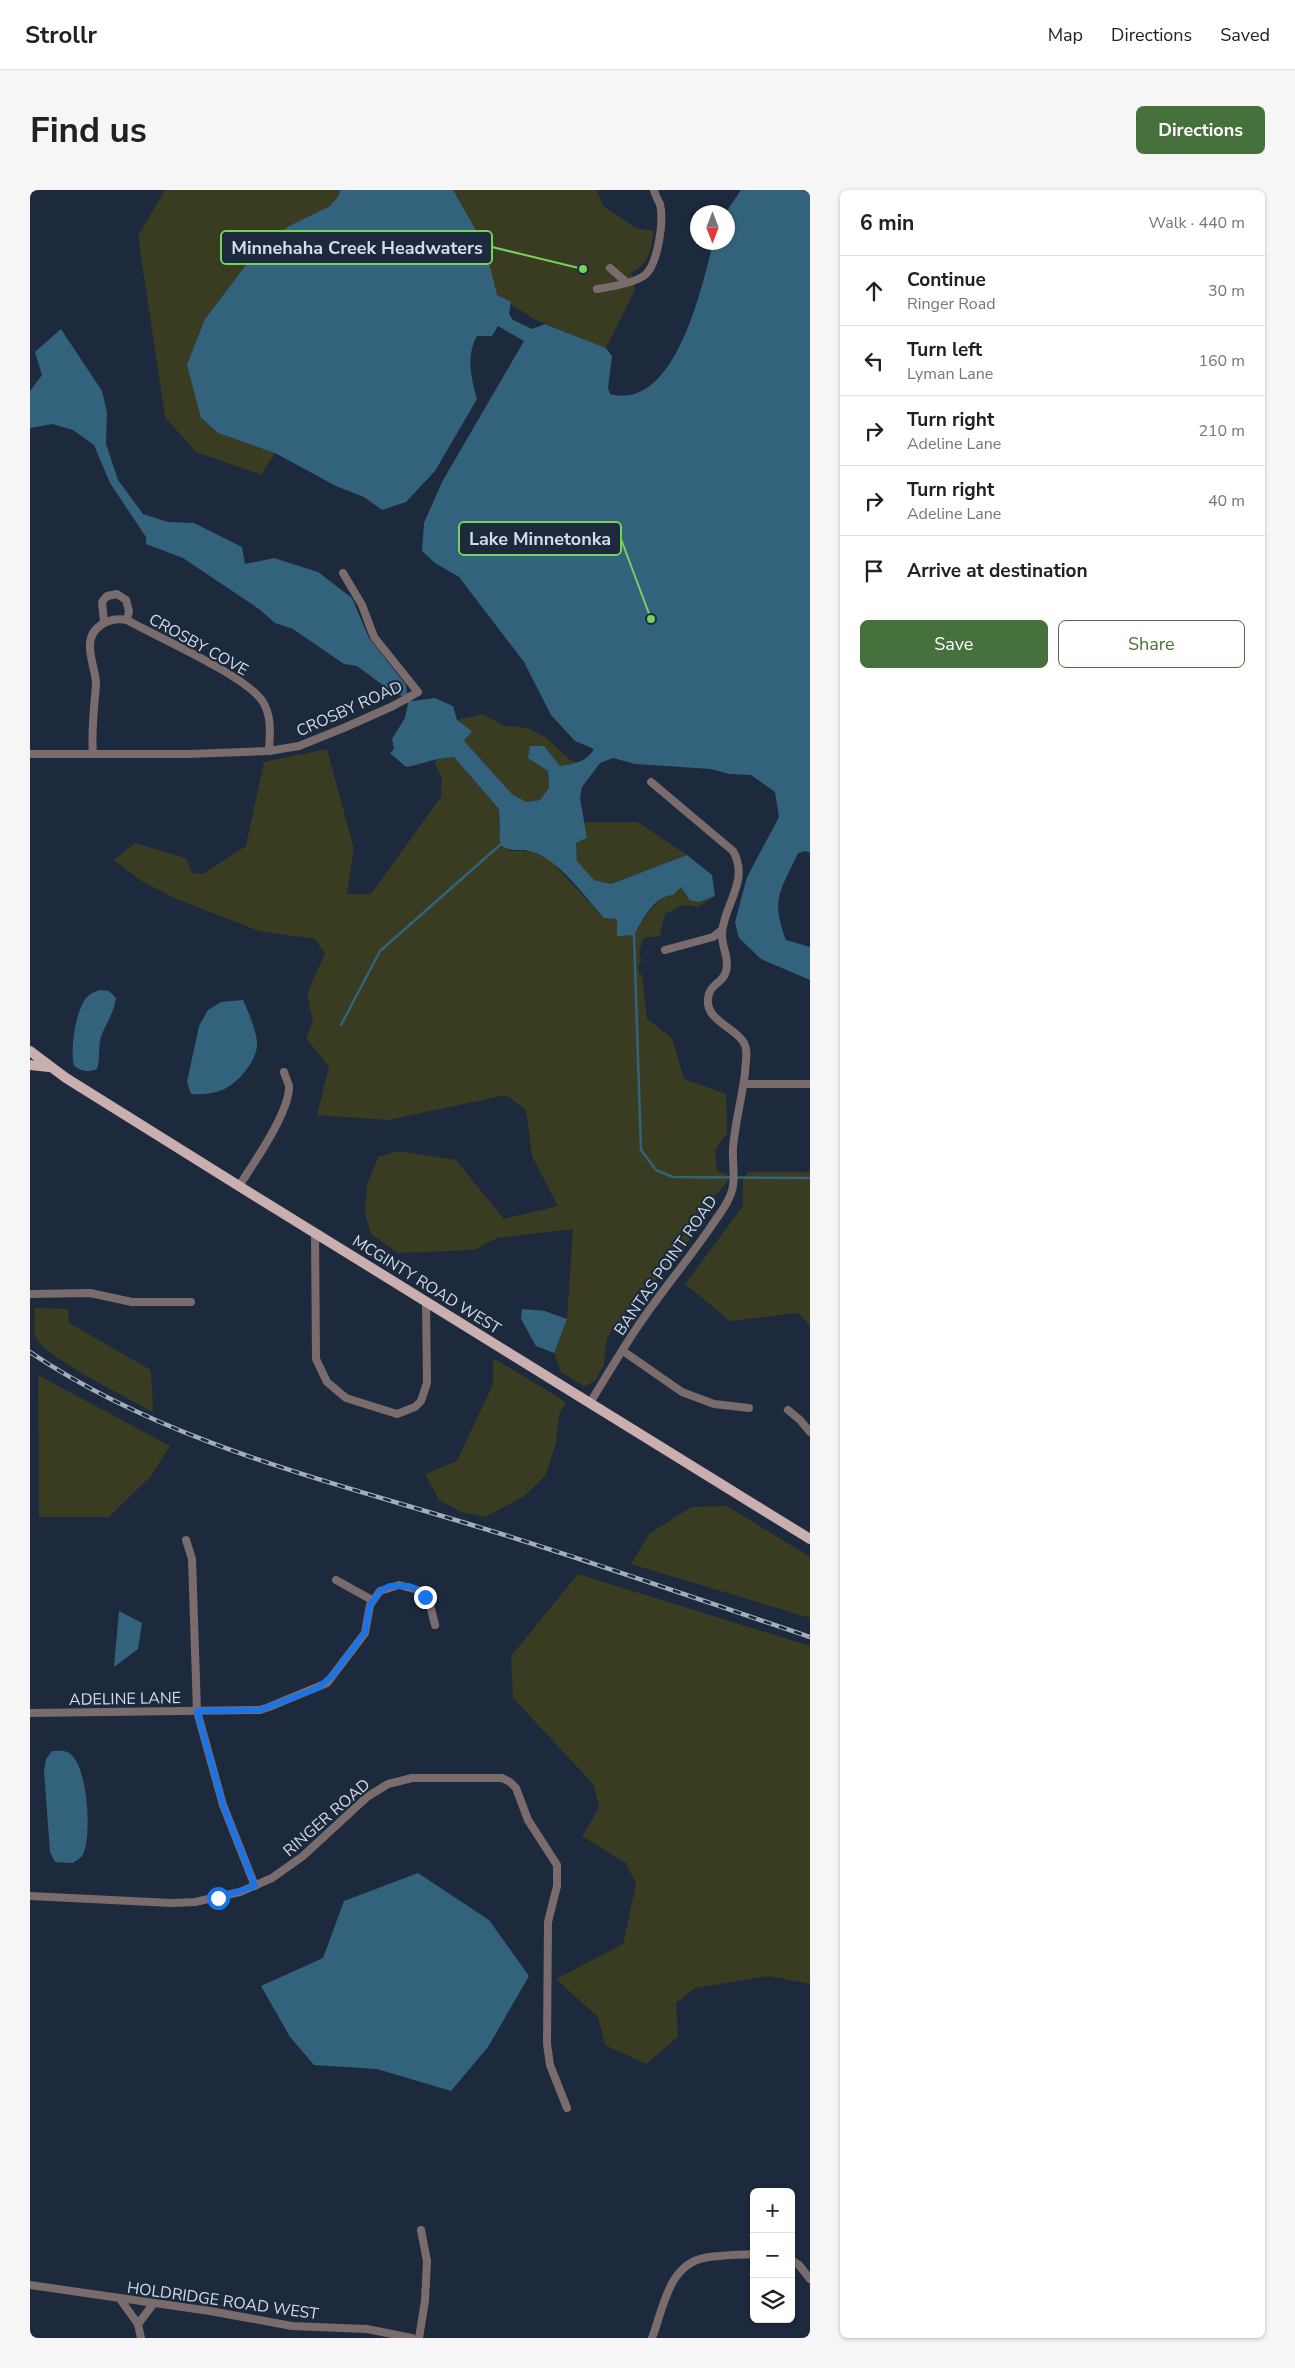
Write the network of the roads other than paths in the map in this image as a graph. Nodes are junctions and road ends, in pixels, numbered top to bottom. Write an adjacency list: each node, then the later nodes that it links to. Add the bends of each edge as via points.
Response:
1 (654, 190): 3 (street, via 660,204 661,219 654,264 644,276)
2 (610, 268): 3 (street)
3 (626, 282): 4 (street)
4 (597, 288)
5 (343, 573): 8 (street, CROSBY ROAD, via 362,605 374,637 418,692 299,746)
6 (127, 620): 7 (street, CROSBY COVE, via 116,618); 7 (street, CROSBY COVE, via 126,600 117,594 102,602); 8 (street, CROSBY COVE, via 251,688 268,714)
7 (104, 622): 10 (street, CROSBY COVE, via 95,630 90,645 96,683)
8 (269, 751): 10 (street, CROSBY ROAD)
9 (30, 754): 10 (street, CROSBY ROAD)
10 (93, 754)
11 (651, 782): 12 (street, BANTAS POINT ROAD, via 733,851 738,860 738,882)
12 (722, 930): 13 (street, via 713,937); 18 (street, BANTAS POINT ROAD, via 725,976 709,995 708,1006 714,1016 743,1041 747,1050)
13 (665, 950)
14 (30, 1051): 16 (main road, MCGINTY ROAD WEST)
15 (30, 1065): 16 (main road)
16 (53, 1068): 20 (main road, MCGINTY ROAD WEST)
17 (284, 1072): 20 (street, via 289,1086 286,1101 272,1133)
18 (744, 1084): 19 (street); 25 (street, BANTAS POINT ROAD, via 733,1148 733,1186 721,1213)
19 (810, 1084)
20 (239, 1186): 21 (main road, MCGINTY ROAD WEST)
21 (315, 1233): 24 (main road, MCGINTY ROAD WEST); 24 (street, via 316,1359 327,1382 346,1398 397,1414 415,1407 421,1400 427,1383)
22 (30, 1294): 23 (street, via 90,1293 132,1302)
23 (191, 1302)
24 (426, 1302): 26 (main road, MCGINTY ROAD WEST)
25 (623, 1350): 26 (street, BANTAS POINT ROAD); 27 (street, via 682,1392 714,1404)
26 (590, 1403): 30 (main road, MCGINTY ROAD WEST)
27 (749, 1408)
28 (788, 1410): 29 (street)
29 (810, 1432)
30 (810, 1539)
31 (186, 1540): 35 (street, via 192,1559)
32 (336, 1580): 33 (street)
33 (372, 1600): 34 (street, via 390,1586 409,1586 418,1590 430,1605); 35 (street, ADELINE LANE, via 365,1632 327,1683 260,1710)
34 (435, 1625)
35 (197, 1711): 36 (street, ADELINE LANE); 37 (street, via 223,1805)
36 (30, 1713)
37 (255, 1886): 38 (street, RINGER ROAD, via 218,1898 187,1902); 39 (street, RINGER ROAD, via 289,1868 367,1797 388,1784 412,1778 502,1778 510,1782 516,1788 528,1820 557,1865 557,1886 548,1922 547,2044 550,2065)
38 (30, 1896)
39 (567, 2108)
40 (421, 2230): 50 (street, via 427,2261 425,2301)
41 (750, 2254): 51 (street, via 702,2258 681,2270 668,2291)
42 (795, 2263): 43 (street)
43 (810, 2279)
44 (30, 2285): 45 (street, HOLDRIDGE ROAD WEST)
45 (120, 2299): 46 (street, HOLDRIDGE ROAD WEST); 47 (street)
46 (154, 2302): 47 (street); 49 (street, HOLDRIDGE ROAD WEST, via 292,2326 367,2329)
47 (138, 2324): 48 (street)
48 (141, 2338)
49 (412, 2338)
50 (418, 2338)
51 (652, 2338)

